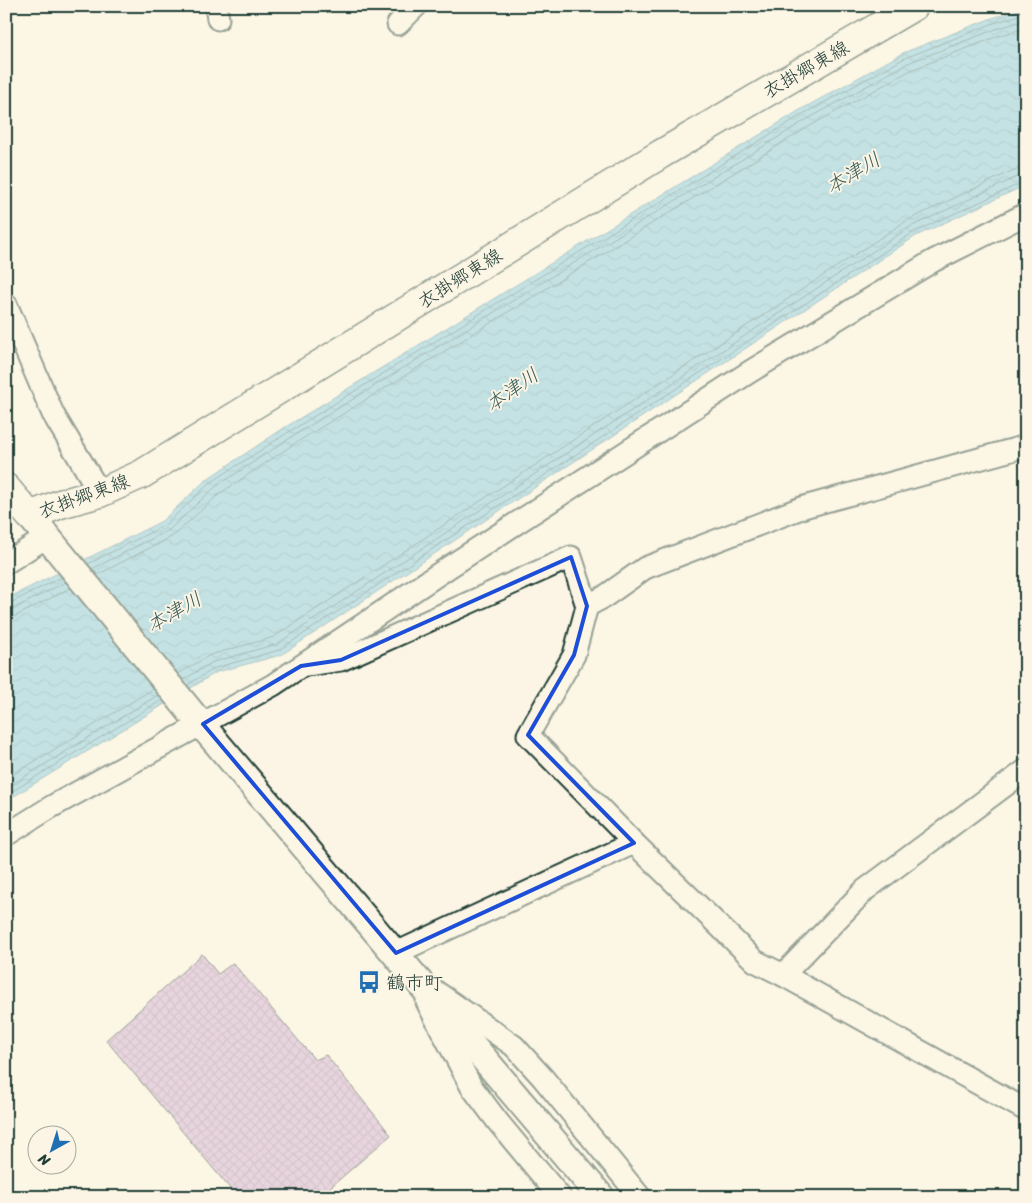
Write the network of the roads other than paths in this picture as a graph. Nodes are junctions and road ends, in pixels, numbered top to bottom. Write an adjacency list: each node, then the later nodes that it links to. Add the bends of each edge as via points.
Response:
1 (416, 6): 3 (street)
2 (914, 6): 8 (main road, 衣掛郷東線, via 661,154 142,474)
3 (398, 24)
4 (1026, 214): 13 (street, via 933,261 752,370)
5 (6, 304): 8 (street, via 53,414)
6 (1026, 446): 12 (street, via 804,507 645,568 604,598)
7 (6, 488): 9 (main road, 衣掛郷東線)
8 (100, 493): 9 (main road, 衣掛郷東線)
9 (30, 516): 10 (street)
10 (53, 543): 11 (street); 14 (street)
11 (6, 563)
12 (587, 606): 13 (street, via 571,557 340,660); 17 (street, via 574,655 528,735)
13 (301, 666): 14 (street, via 273,685)
14 (199, 720): 16 (street); 18 (street)
15 (1026, 770): 19 (street, via 865,890)
16 (6, 835)
17 (634, 843): 18 (street); 19 (street, via 755,961)
18 (396, 953): 20 (street)
19 (783, 975): 21 (street)
20 (413, 976): 22 (street, via 471,1086); 23 (street); 24 (street, via 514,1046)
21 (1026, 1110)
22 (560, 1197)
23 (601, 1197)
24 (640, 1197)

